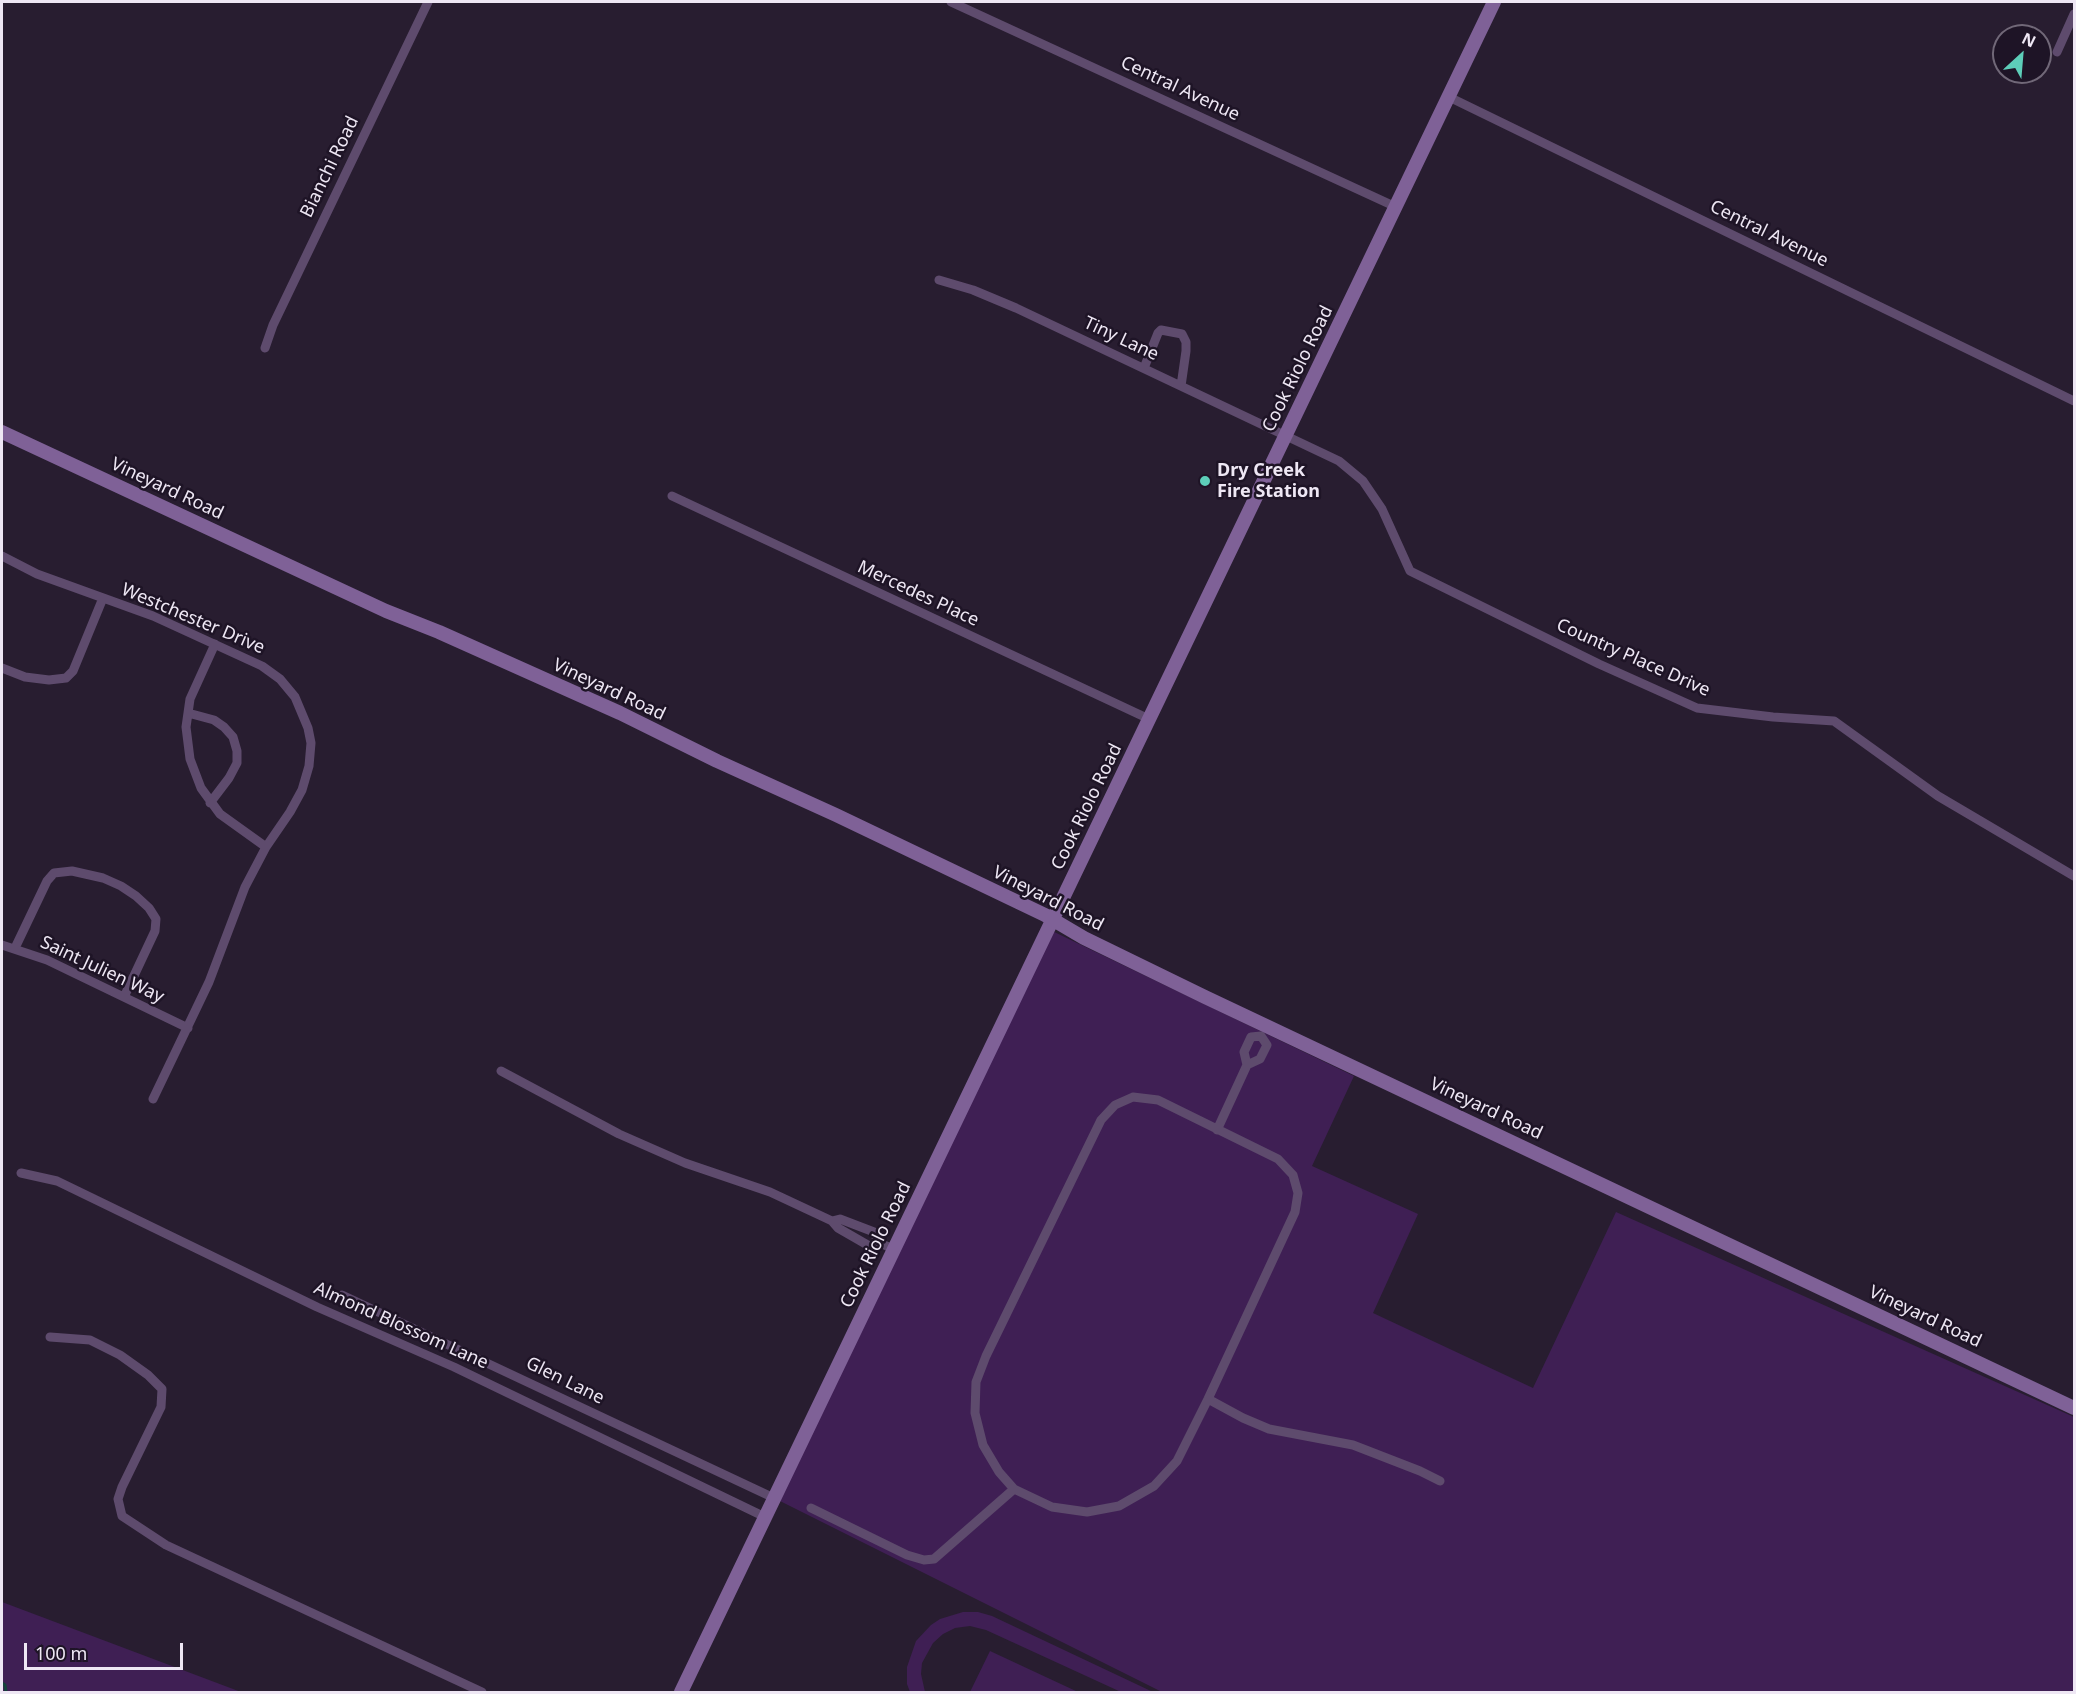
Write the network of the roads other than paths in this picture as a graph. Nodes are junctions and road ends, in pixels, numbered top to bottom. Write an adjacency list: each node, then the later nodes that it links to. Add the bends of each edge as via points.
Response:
1 (428, 2): 9 (street, Bianchi Road)
2 (951, 2): 7 (street, Central Avenue)
3 (1494, 2): 6 (street, Cook Riolo Road)
4 (2074, 14): 5 (street)
5 (2057, 52)
6 (1449, 97): 7 (street, Cook Riolo Road); 12 (street, Central Avenue)
7 (1396, 207): 14 (street, Cook Riolo Road)
8 (939, 280): 10 (street, Tiny Lane, via 1016,308)
9 (265, 348)
10 (1144, 368): 11 (street, Tiny Lane); 11 (street, via 1161,330 1182,334 1186,351)
11 (1181, 386): 14 (street, Tiny Lane)
12 (2074, 401)
13 (2, 432): 25 (street, Vineyard Road, via 386,611 620,713)
14 (1286, 436): 21 (street, Cook Riolo Road); 24 (street, Country Place Drive, via 1339,461 1362,481 1382,509 1410,571 1697,708 1834,721 1938,796)
15 (672, 496): 21 (street, Mercedes Place)
16 (2, 556): 17 (street, Westchester Drive, via 37,574)
17 (103, 598): 18 (street, Westchester Drive); 19 (street, via 74,671 66,678 25,677)
18 (215, 644): 20 (street, via 195,686); 23 (street, Westchester Drive, via 280,679 295,697 308,728 309,766 302,790)
19 (2, 668)
20 (188, 713): 22 (street, via 190,759); 22 (street, via 224,726 237,751 237,763 230,778)
21 (1149, 719): 25 (street, Cook Riolo Road)
22 (210, 803): 23 (street, via 235,827)
23 (266, 847): 29 (street, Westchester Drive, via 245,887)
24 (2074, 876)
25 (1053, 920): 30 (street, Vineyard Road); 40 (street, Cook Riolo Road)
26 (2, 945): 27 (street, Saint Julien Way)
27 (15, 948): 28 (street, Saint Julien Way); 28 (street, via 54,873 72,871 121,886 149,908 156,919 155,931)
28 (124, 997): 29 (street, Saint Julien Way)
29 (188, 1028): 33 (street, Westchester Drive)
30 (1264, 1031): 31 (street, via 1251,1037 1244,1052); 31 (street, via 1267,1045 1260,1059); 44 (street, Vineyard Road)
31 (1247, 1065): 34 (street)
32 (501, 1071): 36 (street, via 619,1134 685,1163 770,1192)
33 (153, 1099)
34 (1217, 1130): 43 (street, via 1278,1159 1293,1174 1298,1193 1295,1212); 46 (street, via 1158,1100 1133,1098 1114,1105 1101,1120 976,1382 975,1413 983,1445)
35 (21, 1173): 49 (street, Almond Blossom Lane, via 57,1181)
36 (832, 1221): 37 (street, via 840,1219); 38 (street)
37 (857, 1226): 38 (street); 39 (street, via 874,1232)
38 (852, 1237): 39 (street, via 871,1247)
39 (878, 1242): 40 (street)
40 (893, 1249): 47 (street, Cook Riolo Road)
41 (342, 1295): 47 (street, Glen Lane)
42 (50, 1337): 50 (street, via 90,1340 120,1355 162,1389 161,1407 122,1486 118,1499 122,1516 166,1545)
43 (1208, 1399): 45 (street, via 1269,1429 1353,1445); 46 (street, via 1177,1461 1154,1486 1119,1506 1087,1512 1052,1507)
44 (2074, 1408)
45 (1440, 1481)
46 (1014, 1489): 48 (street, via 934,1559 924,1560)
47 (774, 1498): 49 (street, Cook Riolo Road)
48 (811, 1508)
49 (765, 1516): 51 (street, Cook Riolo Road)
50 (482, 1692)
51 (681, 1692)

